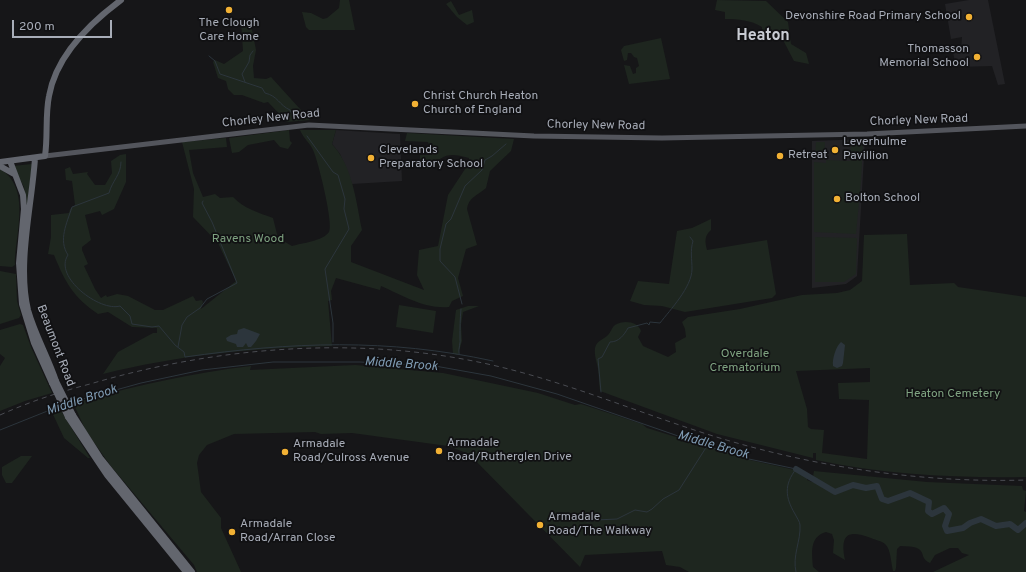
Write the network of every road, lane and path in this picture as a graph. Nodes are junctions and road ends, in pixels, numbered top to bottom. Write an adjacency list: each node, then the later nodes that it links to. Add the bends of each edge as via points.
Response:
1 (121, 0): 3 (highway, via 80,37 57,74 48,97)
2 (1026, 126): 3 (main road, Chorley New Road, via 859,134 654,138 541,137 309,125)
3 (45, 156): 4 (highway, Chorley New Road)
4 (35, 158): 5 (highway, Chorley New Road); 9 (highway, Beaumont Road, via 25,259 25,288 33,326)
5 (10, 161): 6 (highway, Chorley New Road); 8 (highway, Beaumont Road)
6 (0, 162)
7 (0, 166): 8 (highway)
8 (15, 175): 9 (highway, Beaumont Road, via 22,188 24,209 19,256 22,304 34,343)
9 (54, 382): 10 (highway, Beaumont Road, bridge)
10 (71, 416): 11 (highway, Beaumont Road, via 107,475); 12 (highway, Beaumont Road, via 101,459)
11 (186, 572)
12 (192, 572)

